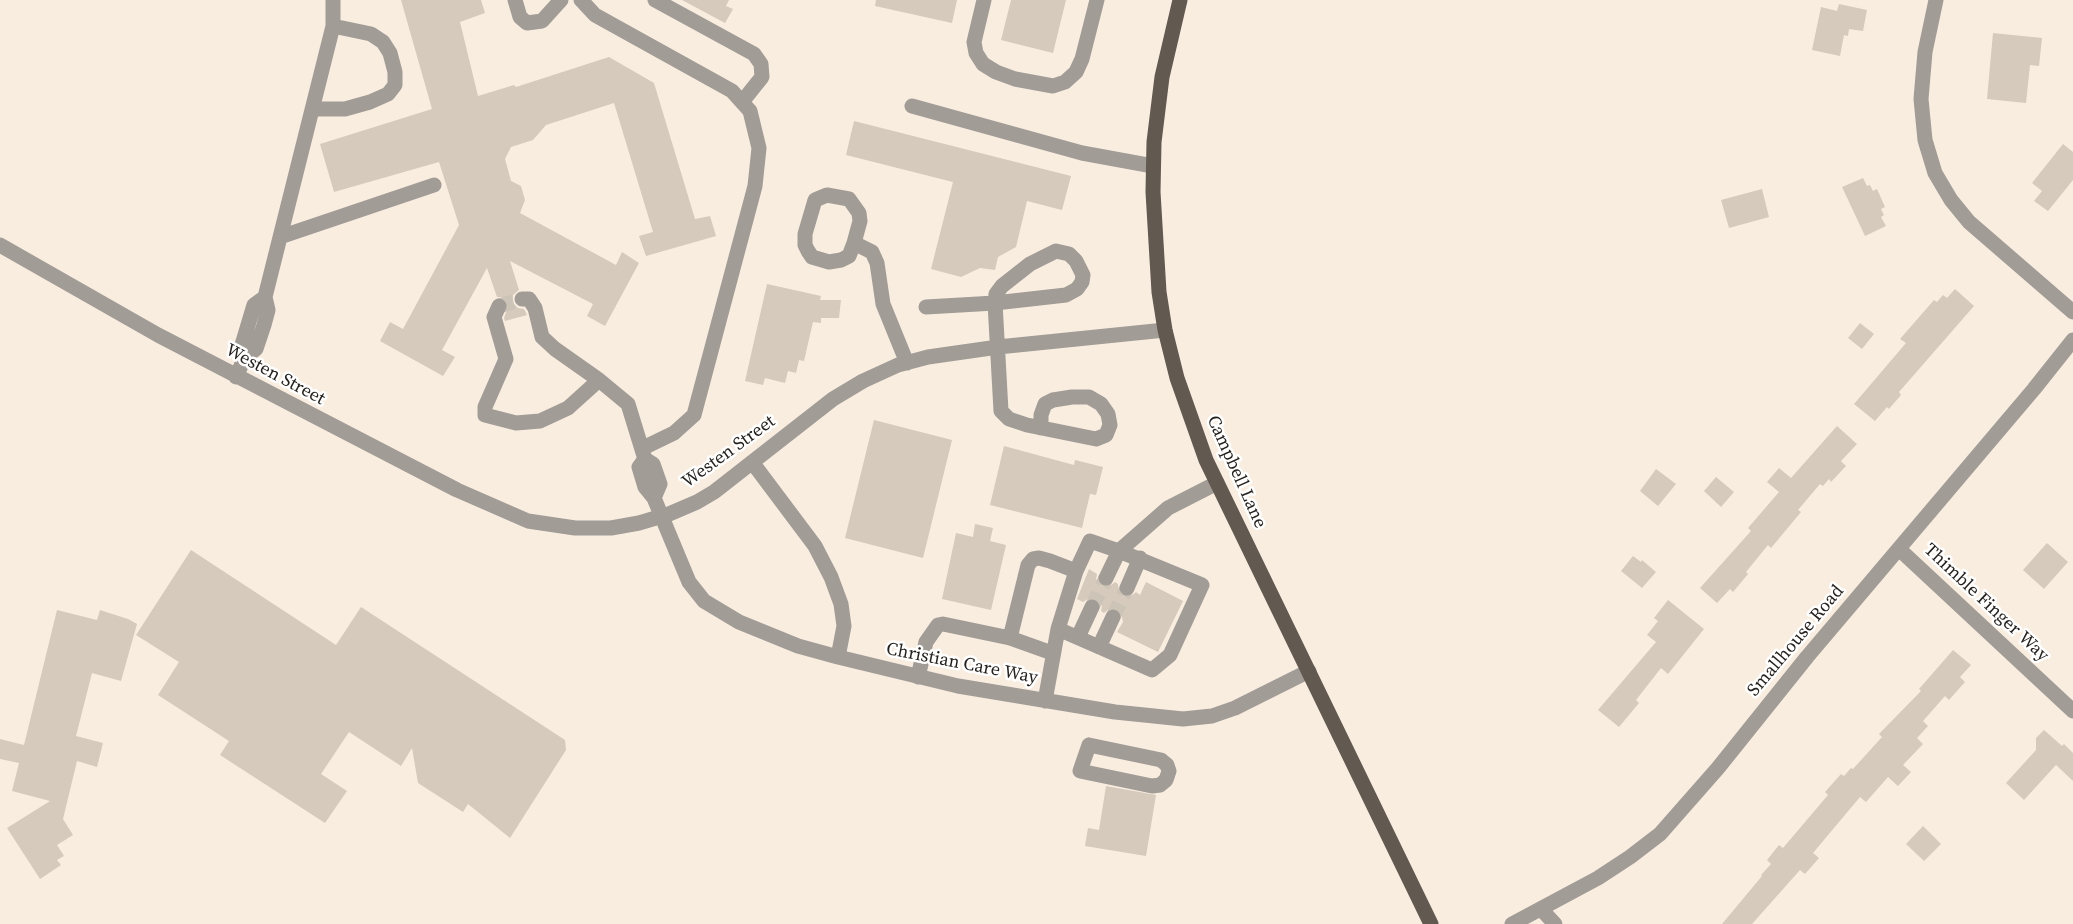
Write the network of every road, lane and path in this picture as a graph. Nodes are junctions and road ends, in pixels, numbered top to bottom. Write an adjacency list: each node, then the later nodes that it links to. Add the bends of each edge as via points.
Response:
1 (333, 0): 10 (street)
2 (515, 0): 3 (street, via 520,17 527,23 542,21)
3 (561, 0)
4 (581, 0): 11 (street, via 595,15 732,91)
5 (984, 0): 6 (street, via 974,42 984,64 1015,79 1053,86 1076,72)
6 (1097, 0)
7 (1180, 0): 14 (main road, Campbell Lane, via 1162,77)
8 (1936, 0): 25 (street, via 1922,99 1925,140 1935,173 1969,222)
9 (665, 2): 11 (street, via 754,54 761,64 762,77)
10 (333, 26): 13 (street); 13 (street, via 371,34 383,42 395,72 394,85 388,94 370,102 345,109)
11 (742, 102): 33 (street, via 750,111 759,148 755,186 694,415)
12 (912, 106): 14 (street, via 1082,153)
13 (312, 109): 16 (street)
14 (1153, 166): 26 (main road, Campbell Lane, via 1154,244)
15 (434, 184): 16 (street)
16 (280, 237): 30 (street, via 259,341 256,349 245,357)
17 (854, 243): 17 (street, via 849,256 841,260 829,262 812,257 805,245 805,234 815,200 827,195 849,199 860,221); 29 (street, via 872,252 877,263 883,304)
18 (0, 245): 21 (street, Westen Street)
19 (0, 255): 21 (street, Westen Street)
20 (522, 299): 31 (street, via 529,300 535,308 542,337)
21 (100, 301): 30 (street, Westen Street)
22 (995, 303): 22 (street, via 1002,286 1030,264 1056,251 1069,254 1081,268 1082,282 1066,295); 24 (street); 28 (street)
23 (500, 306): 31 (street, via 494,317 506,359 485,415 516,423 540,421 568,408)
24 (926, 307)
25 (2073, 312)
26 (1165, 330): 28 (street, Westen Street); 35 (main road, Campbell Lane, via 1190,420)
27 (2073, 339): 37 (street, Smallhouse Road)
28 (998, 347): 29 (street, Westen Street); 32 (street, via 1001,411 1009,419)
29 (907, 363): 34 (street, Westen Street, via 844,392)
30 (236, 377): 36 (street, Westen Street, via 457,490 528,521 596,528)
31 (599, 380): 33 (street, via 628,404)
32 (1041, 428)
33 (644, 453): 36 (street, Christian Care Way, via 660,484 654,498)
34 (752, 462): 36 (street, Westen Street, via 714,492); 50 (street, via 815,546 831,577 844,626)
35 (1217, 483): 38 (street, via 1168,508); 51 (main road, Campbell Lane)
36 (661, 517): 50 (street, Christian Care Way, via 683,570 704,601 739,622)
37 (1899, 549): 54 (street, Thimble Finger Way); 56 (street, Smallhouse Road, via 1660,834 1598,879)
38 (1119, 551): 39 (street); 40 (street, via 1090,541); 41 (street)
39 (1140, 558): 42 (street); 48 (street, via 1202,585 1175,645 1170,655 1152,670)
40 (1076, 571): 45 (street); 47 (street, via 1032,559)
41 (1106, 578)
42 (1126, 588)
43 (1092, 607): 46 (street)
44 (1113, 617): 48 (street)
45 (1058, 629): 46 (street); 49 (street)
46 (1078, 637): 48 (street)
47 (1010, 638): 49 (street); 52 (street, via 938,626 926,642)
48 (1099, 647)
49 (1052, 653): 53 (street)
50 (838, 657): 52 (street, Christian Care Way)
51 (1309, 672): 53 (street, Christian Care Way, via 1212,716 1150,717); 57 (main road, Campbell Lane)
52 (918, 677): 53 (street, Christian Care Way)
53 (1045, 701)
54 (2073, 711)
55 (1080, 771): 55 (street, via 1152,786 1166,780 1169,771 1161,760 1089,745)
56 (1541, 909): 58 (street, Smallhouse Road); 59 (street)
57 (1431, 924)
58 (1512, 924)
59 (1555, 924)

